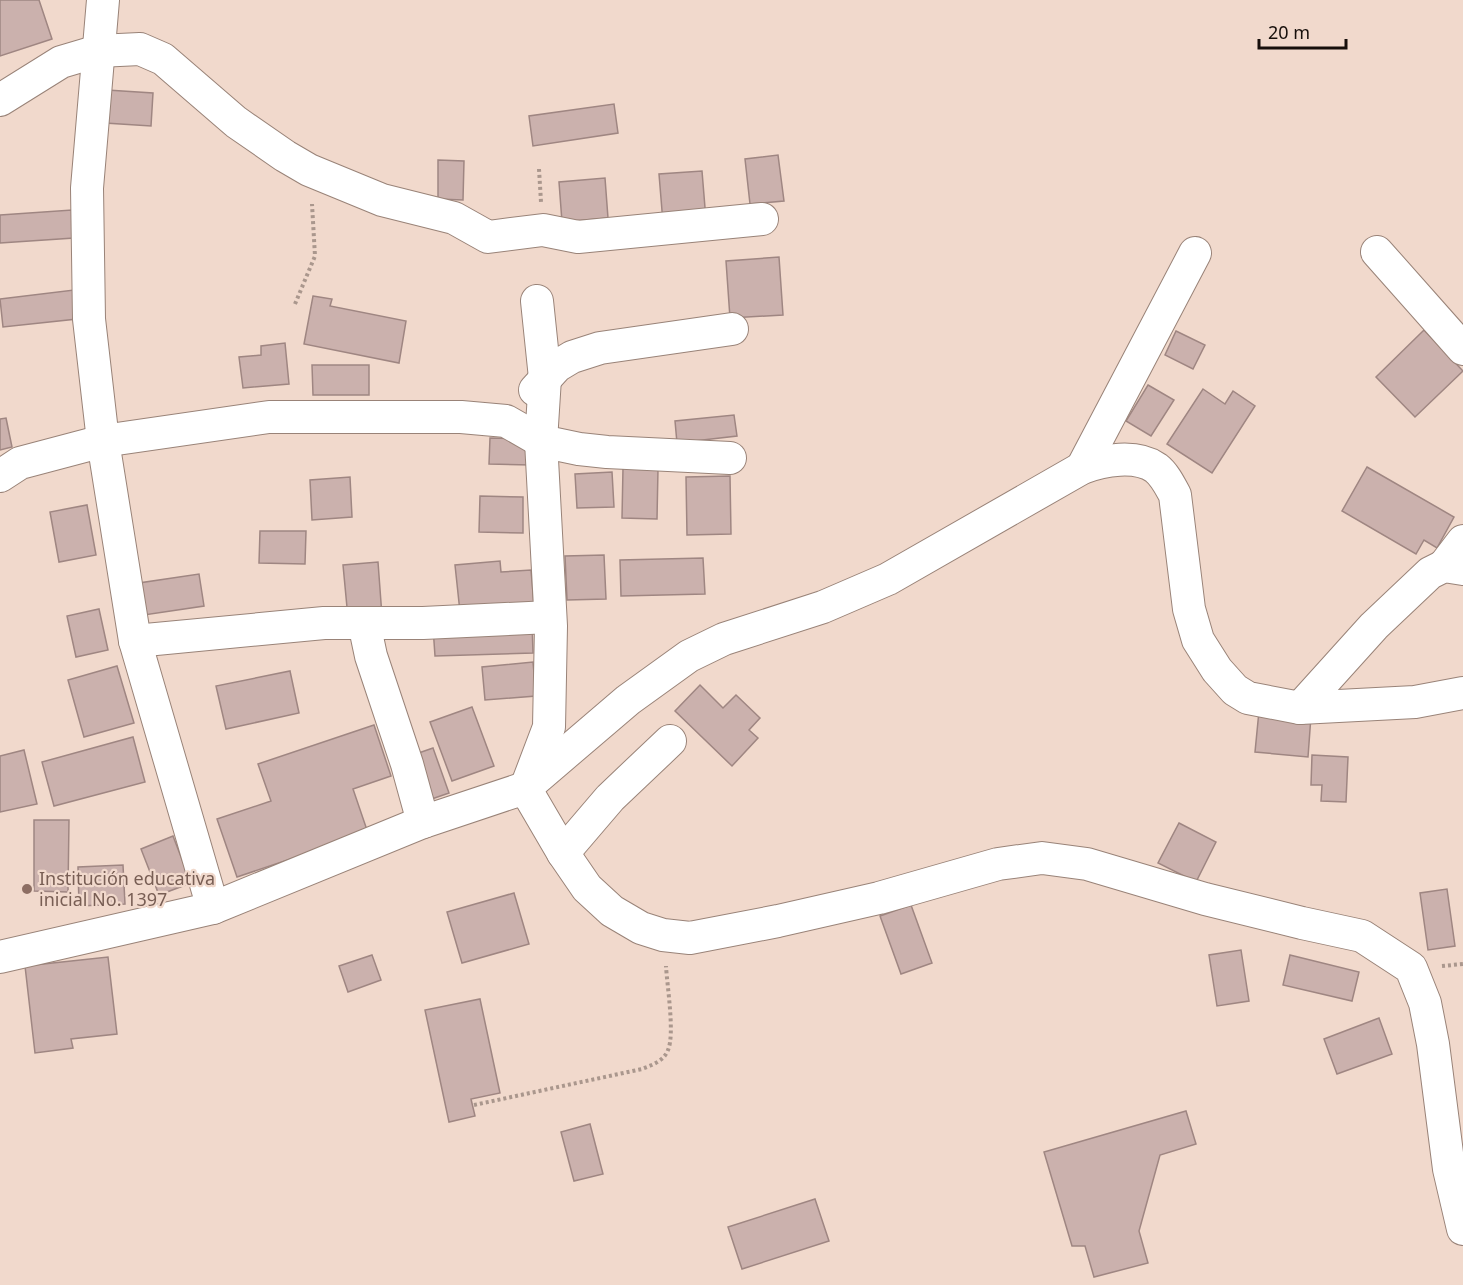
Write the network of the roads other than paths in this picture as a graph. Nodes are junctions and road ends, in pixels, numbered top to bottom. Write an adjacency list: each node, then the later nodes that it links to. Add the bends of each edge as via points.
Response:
1 (103, 0): 2 (street)
2 (98, 51): 3 (street, via 61,62); 4 (street, via 140,49 163,58 236,122 309,170 382,200 454,218 488,237 543,230 578,237); 12 (street, via 87,200 89,319)
3 (0, 100)
4 (762, 219)
5 (1377, 252): 9 (street)
6 (1195, 253): 15 (street)
7 (537, 300): 10 (street)
8 (732, 329): 10 (street, via 600,348 572,357)
9 (1463, 349)
10 (545, 378): 11 (street); 13 (street)
11 (506, 422): 12 (street, via 461,417 269,417); 13 (street)
12 (104, 441): 16 (street, via 20,463); 21 (street)
13 (541, 441): 14 (street, via 607,452); 19 (street)
14 (730, 458)
15 (1082, 468): 23 (street, via 1098,462 1138,461 1155,467 1166,479 1175,495 1189,609 1198,640 1235,690 1248,698); 25 (street, via 888,579 823,607 724,639 689,656 628,700)
16 (0, 476)
17 (1463, 541): 18 (street)
18 (1453, 568): 23 (street, via 1430,573 1374,626)
19 (550, 617): 20 (street); 25 (street, via 549,727)
20 (364, 623): 21 (street, via 324,623); 26 (street)
21 (135, 641): 28 (street)
22 (1463, 693): 23 (street, via 1415,702)
23 (1300, 708)
24 (670, 741): 27 (street, via 610,798)
25 (525, 788): 26 (street); 27 (street)
26 (423, 822): 28 (street)
27 (563, 854): 30 (street, via 587,888 612,911 641,928 690,938 879,898 998,864 1042,858 1087,864 1216,902 1362,936 1411,969 1425,1003 1449,1168)
28 (213, 908): 29 (street)
29 (0, 957)
30 (1463, 1229)

